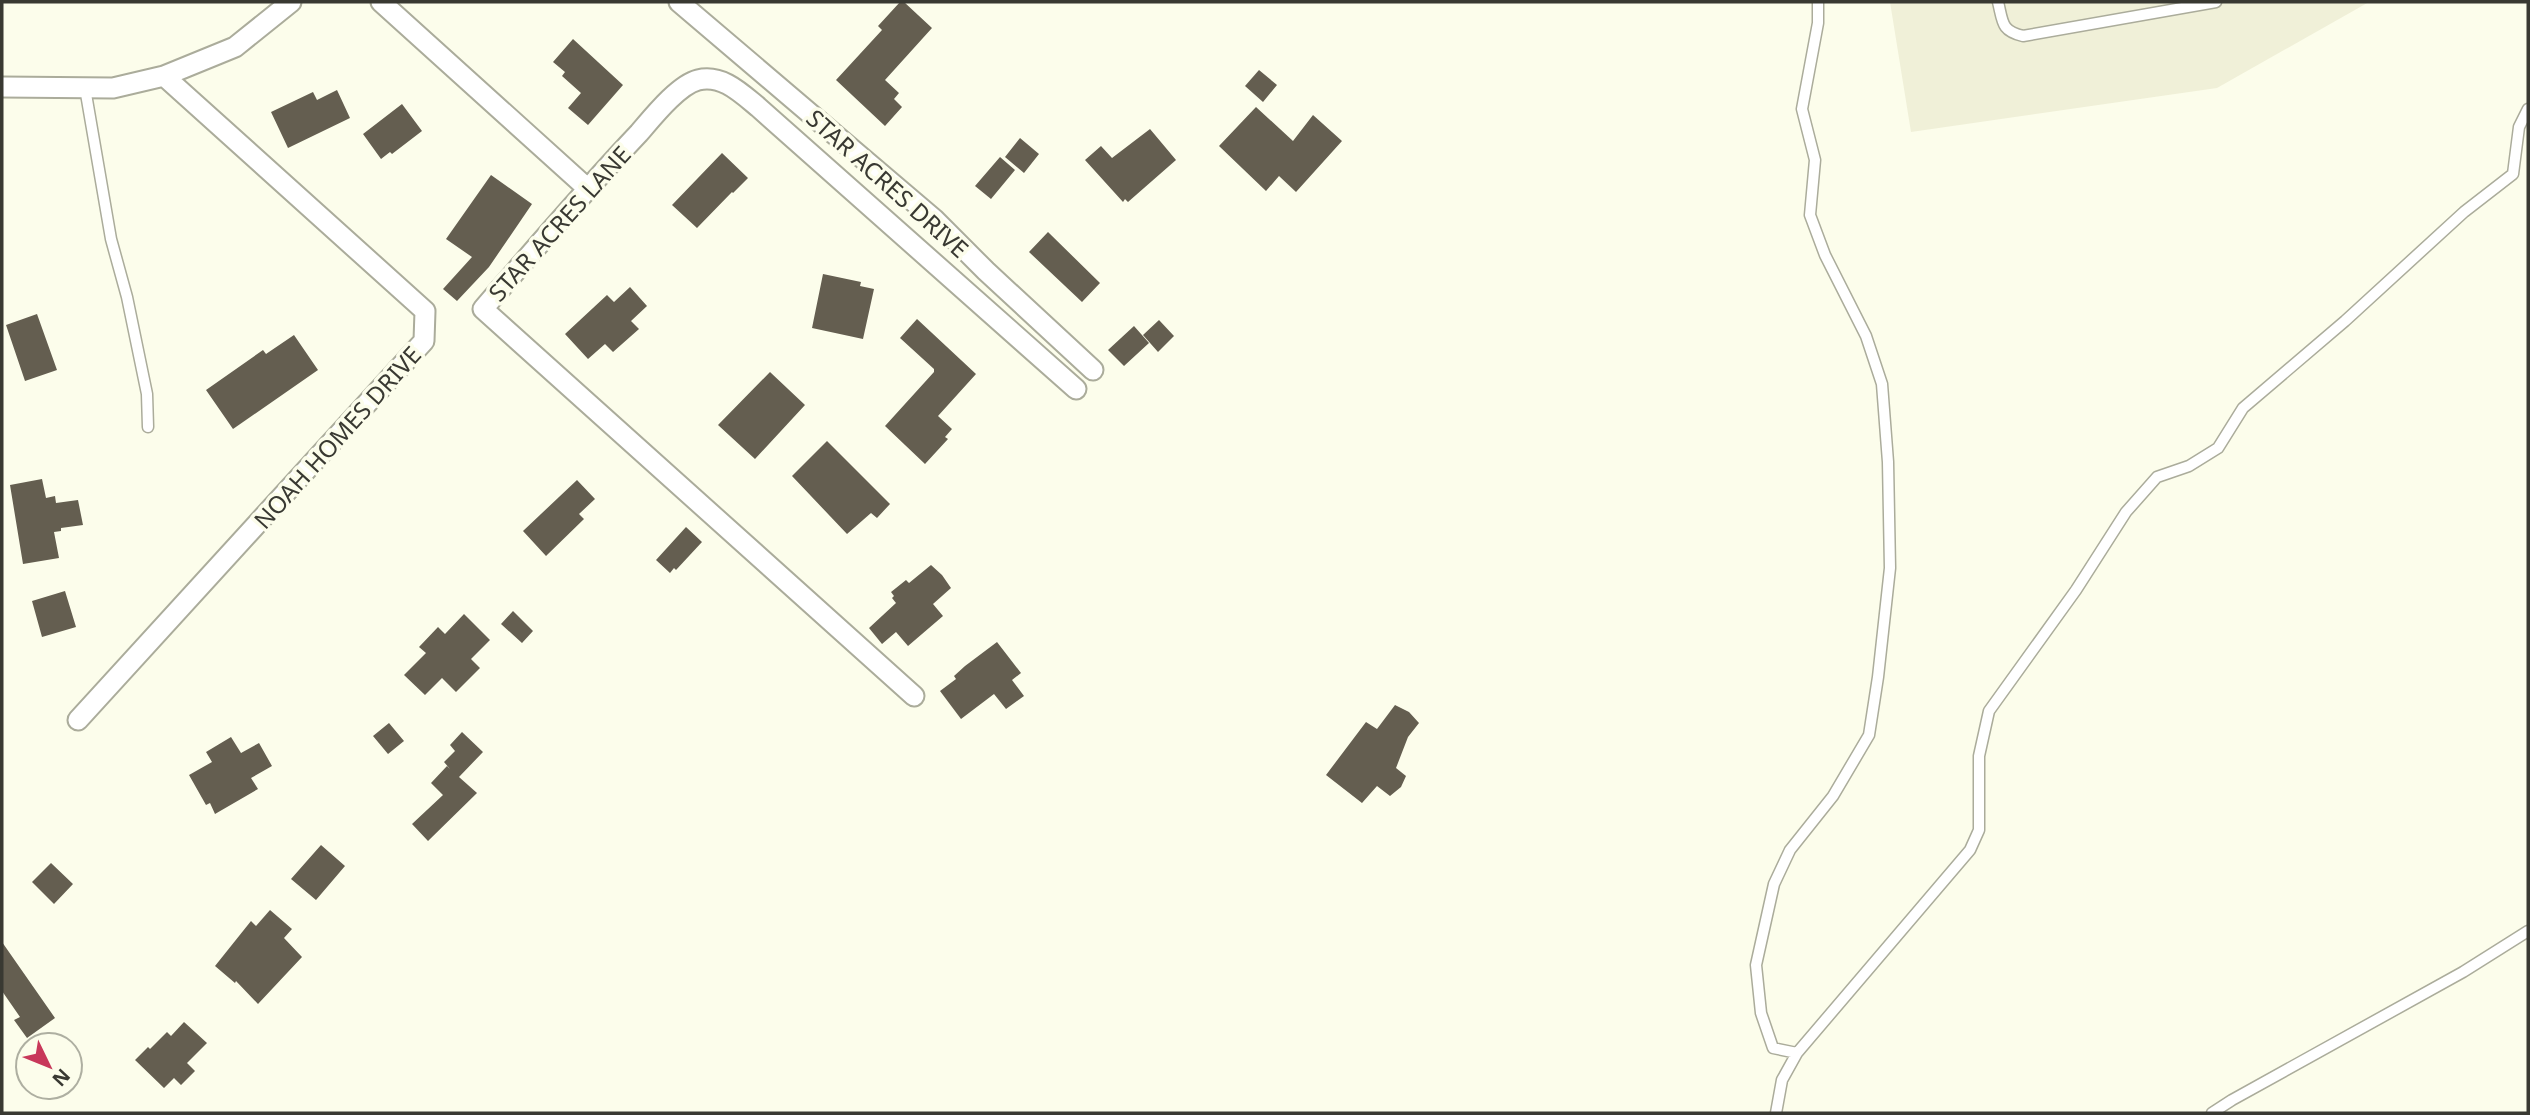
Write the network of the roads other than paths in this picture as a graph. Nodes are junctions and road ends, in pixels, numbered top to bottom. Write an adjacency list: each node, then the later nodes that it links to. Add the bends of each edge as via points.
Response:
1 (291, 2): 7 (street, via 235,47)
2 (381, 2): 11 (street)
3 (679, 2): 12 (street, STAR ACRES DRIVE, via 934,219)
4 (1818, 2): 18 (lane, via 1802,109 1815,160 1810,215 1866,336 1882,384 1890,568 1869,735 1833,796 1790,850 1774,884 1756,965 1761,1013 1773,1048)
5 (1998, 2): 6 (lane, via 2004,27 2023,36)
6 (2216, 2)
7 (164, 76): 9 (street, via 113,88); 16 (street, NOAH HOMES DRIVE, via 425,311 424,341)
8 (2, 88): 9 (street)
9 (85, 88): 14 (lane, via 111,239 148,394)
10 (2528, 109): 18 (lane, via 2519,127 2513,174 2243,408 2218,447 2189,466 2157,477 2126,512 1989,711 1979,756 1979,830 1970,850)
11 (587, 188): 13 (street, STAR ACRES LANE, via 671,99 695,81 710,79 734,87); 15 (street, STAR ACRES LANE, via 483,309)
12 (1093, 370)
13 (1076, 389)
14 (148, 427)
15 (914, 696)
16 (78, 720)
17 (2528, 931): 20 (lane)
18 (1797, 1053): 19 (lane, via 1782,1080)
19 (1776, 1113)
20 (2212, 1113)

